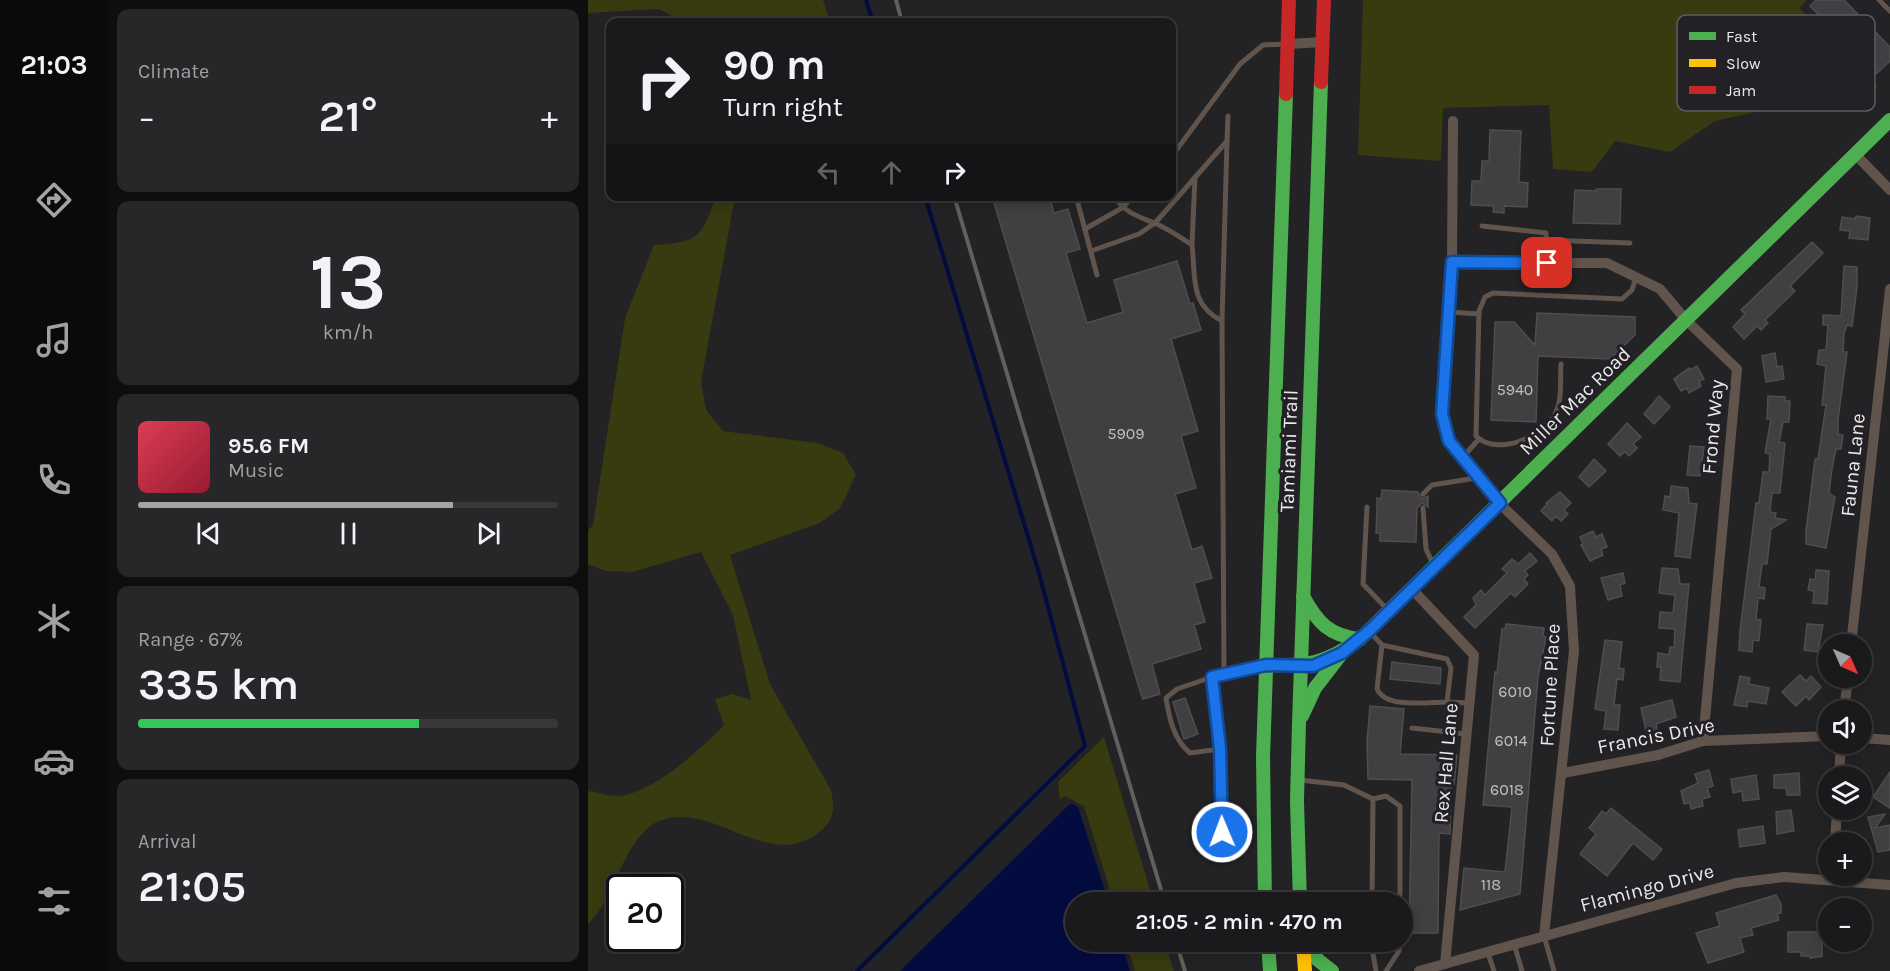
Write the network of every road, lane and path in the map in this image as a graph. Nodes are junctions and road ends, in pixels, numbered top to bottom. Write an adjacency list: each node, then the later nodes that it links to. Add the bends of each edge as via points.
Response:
1 (1289, 0): 6 (main road, Tamiami Trail)
2 (1324, 0): 5 (main road, Tamiami Trail)
3 (1879, 0): 4 (lane)
4 (1890, 11)
5 (1323, 42): 6 (street); 47 (main road, Tamiami Trail)
6 (1288, 44): 11 (lane, via 1263,45 1240,64); 53 (main road, Tamiami Trail)
7 (1227, 116): 10 (lane)
8 (1890, 120): 12 (main road, Miller Mac Road)
9 (1454, 121): 28 (street, Fortune Place)
10 (1227, 141): 13 (lane); 36 (lane)
11 (1176, 151)
12 (1855, 154): 14 (street); 35 (main road, Miller Mac Road)
13 (1195, 177): 15 (lane); 26 (lane)
14 (1890, 190)
15 (1176, 199)
16 (1077, 201): 23 (lane)
17 (1117, 201): 20 (lane)
18 (1128, 201): 20 (lane)
19 (1174, 201): 21 (lane)
20 (1122, 208): 21 (lane); 23 (lane)
21 (1155, 223): 26 (lane); 27 (lane, via 1139,234)
22 (1482, 226): 24 (lane, via 1546,233)
23 (1085, 229): 27 (lane)
24 (1546, 240): 25 (lane); 29 (lane)
25 (1630, 243)
26 (1192, 245): 36 (lane, via 1198,298 1203,308)
27 (1091, 251): 30 (lane)
28 (1452, 262): 29 (street, Frond Way); 33 (street, Fortune Place)
29 (1547, 263): 31 (street, Frond Way, via 1607,263)
30 (1097, 275)
31 (1636, 277): 34 (lane, via 1632,291 1622,299 1493,293 1485,297); 35 (street, Frond Way, via 1660,289)
32 (1890, 289): 49 (street, Fauna Lane)
33 (1449, 312): 34 (lane); 39 (street, Fortune Place, via 1442,414 1449,441)
34 (1479, 314): 38 (lane)
35 (1686, 320): 42 (main road, Miller Mac Road); 65 (street, Frond Way, via 1737,369)
36 (1222, 321): 55 (lane)
37 (1561, 364): 38 (lane, via 1558,408 1545,427 1528,438 1496,445)
38 (1479, 439): 39 (lane)
39 (1461, 458): 40 (street, Fortune Place)
40 (1478, 477): 41 (lane, via 1432,485); 42 (street, Fortune Place)
41 (1423, 495)
42 (1500, 503): 45 (main road, Miller Mac Road); 67 (street, Fortune Place, via 1552,554 1570,586 1574,651)
43 (1367, 507): 48 (lane, via 1363,584)
44 (1423, 508): 45 (lane, via 1426,549)
45 (1434, 567): 46 (main road, Miller Mac Road)
46 (1412, 590): 48 (main road, Miller Mac Road); 58 (street, Rex Hall Lane, via 1474,654)
47 (1303, 596): 50 (main road, via 1314,616 1333,635); 54 (main road, Tamiami Trail)
48 (1389, 611): 50 (main road, Miller Mac Road)
49 (1852, 634)
50 (1365, 635): 51 (lane); 52 (main road, Miller Mac Road)
51 (1382, 645): 57 (lane, via 1447,659 1451,668); 57 (lane, via 1377,689 1380,695 1391,701)
52 (1342, 653): 54 (main road, Miller Mac Road, via 1326,662); 59 (main road, via 1315,688)
53 (1266, 665): 54 (main road, Miller Mac Road); 55 (lane); 74 (main road, Tamiami Trail)
54 (1301, 666): 59 (main road, Tamiami Trail)
55 (1224, 673): 56 (lane)
56 (1212, 677): 66 (lane); 66 (lane, via 1177,689 1166,698 1182,746 1190,753)
57 (1447, 702): 58 (lane)
58 (1469, 703): 61 (street, Rex Hall Lane)
59 (1299, 723): 68 (main road, Tamiami Trail)
60 (1412, 728): 61 (lane)
61 (1466, 734): 86 (street, Rex Hall Lane)
62 (1818, 736): 65 (street, Francis Drive)
63 (1872, 739): 64 (street)
64 (1890, 740)
65 (1703, 741): 67 (street, Francis Drive, via 1658,755)
66 (1220, 749): 70 (lane)
67 (1563, 773): 78 (street, Fortune Place)
68 (1298, 779): 69 (lane, via 1344,785); 75 (main road, Tamiami Trail)
69 (1373, 799): 76 (lane); 77 (lane, via 1386,796 1400,806)
70 (1222, 832)
71 (1818, 878): 78 (street, Flamingo Drive, via 1736,883)
72 (1872, 883): 73 (street, Flamingo Drive)
73 (1890, 885)
74 (1265, 892)
75 (1300, 892)
76 (1372, 892)
77 (1400, 892)
78 (1544, 936): 79 (street, Flamingo Drive); 96 (lane)
79 (1514, 944): 85 (street, Flamingo Drive); 87 (lane)
80 (1269, 952): 88 (main road)
81 (1305, 952): 89 (main road)
82 (1312, 952): 90 (main road)
83 (1373, 952): 91 (lane)
84 (1398, 952): 92 (lane)
85 (1488, 952): 86 (street, Flamingo Drive); 94 (lane)
86 (1445, 964): 93 (street, Flamingo Drive)
87 (1521, 970): 95 (lane)
88 (1270, 971)
89 (1305, 971)
90 (1332, 971)
91 (1376, 971)
92 (1386, 971)
93 (1419, 971)
94 (1494, 971)
95 (1512, 971)
96 (1554, 971)

